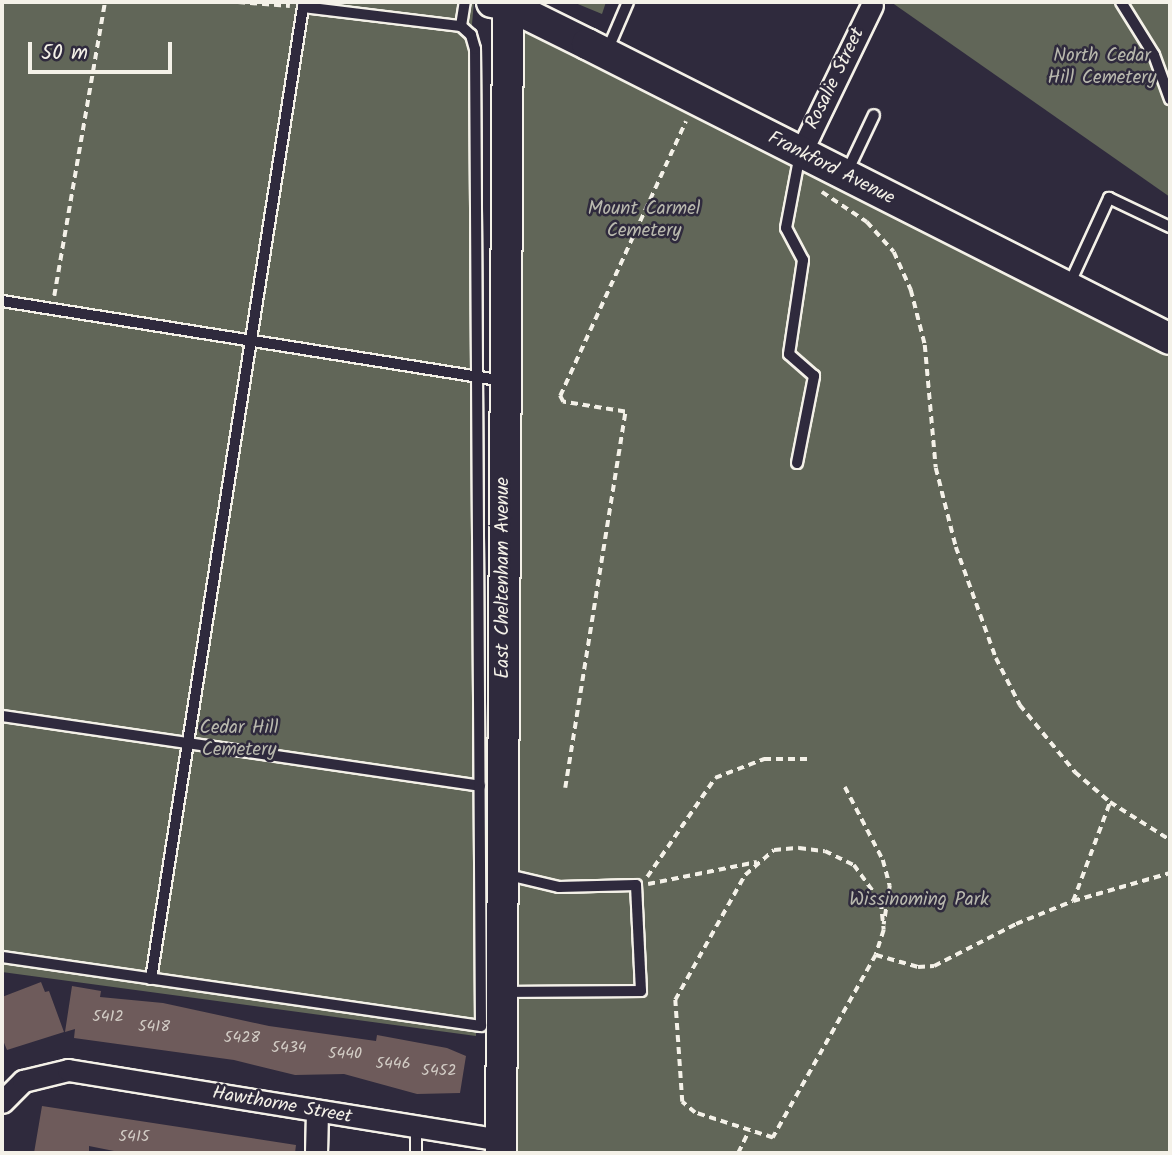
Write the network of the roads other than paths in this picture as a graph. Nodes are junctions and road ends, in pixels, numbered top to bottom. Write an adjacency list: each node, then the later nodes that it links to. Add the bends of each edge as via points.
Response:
1 (465, 2): 6 (lane)
2 (505, 2): 7 (street, Frankford Avenue); 17 (street, East Cheltenham Avenue)
3 (628, 2): 7 (lane)
4 (1121, 2): 8 (lane, via 1154,55)
5 (872, 5): 10 (street, Rosalie Street)
6 (461, 26): 16 (lane, via 303,7); 17 (lane, via 471,35 475,49)
7 (606, 53): 10 (street, Frankford Avenue, via 696,100)
8 (1170, 99)
9 (874, 115): 11 (lane)
10 (798, 166): 11 (street, Frankford Avenue); 18 (lane, via 786,228 803,260 789,354 814,376)
11 (845, 176): 13 (street, Frankford Avenue)
12 (1170, 226): 13 (lane, via 1109,198)
13 (1067, 288): 15 (street, Frankford Avenue)
14 (2, 301): 16 (lane)
15 (1170, 340)
16 (249, 341): 17 (lane); 20 (lane)
17 (492, 379): 21 (lane); 22 (street, East Cheltenham Avenue)
18 (797, 463)
19 (2, 716): 20 (lane)
20 (188, 741): 21 (lane); 24 (lane)
21 (480, 786): 24 (lane, via 481,1026)
22 (502, 874): 25 (street, East Cheltenham Avenue); 25 (lane, via 559,887 636,885 640,991)
23 (2, 957): 24 (lane)
24 (151, 979)
25 (501, 992): 29 (street, East Cheltenham Avenue)
26 (2, 1102): 27 (street, Hawthorne Street, via 23,1081 64,1071)
27 (317, 1112): 28 (street, Hawthorne Street); 30 (street)
28 (416, 1129): 29 (street, Hawthorne Street); 31 (lane)
29 (500, 1146)
30 (316, 1153)
31 (416, 1153)

